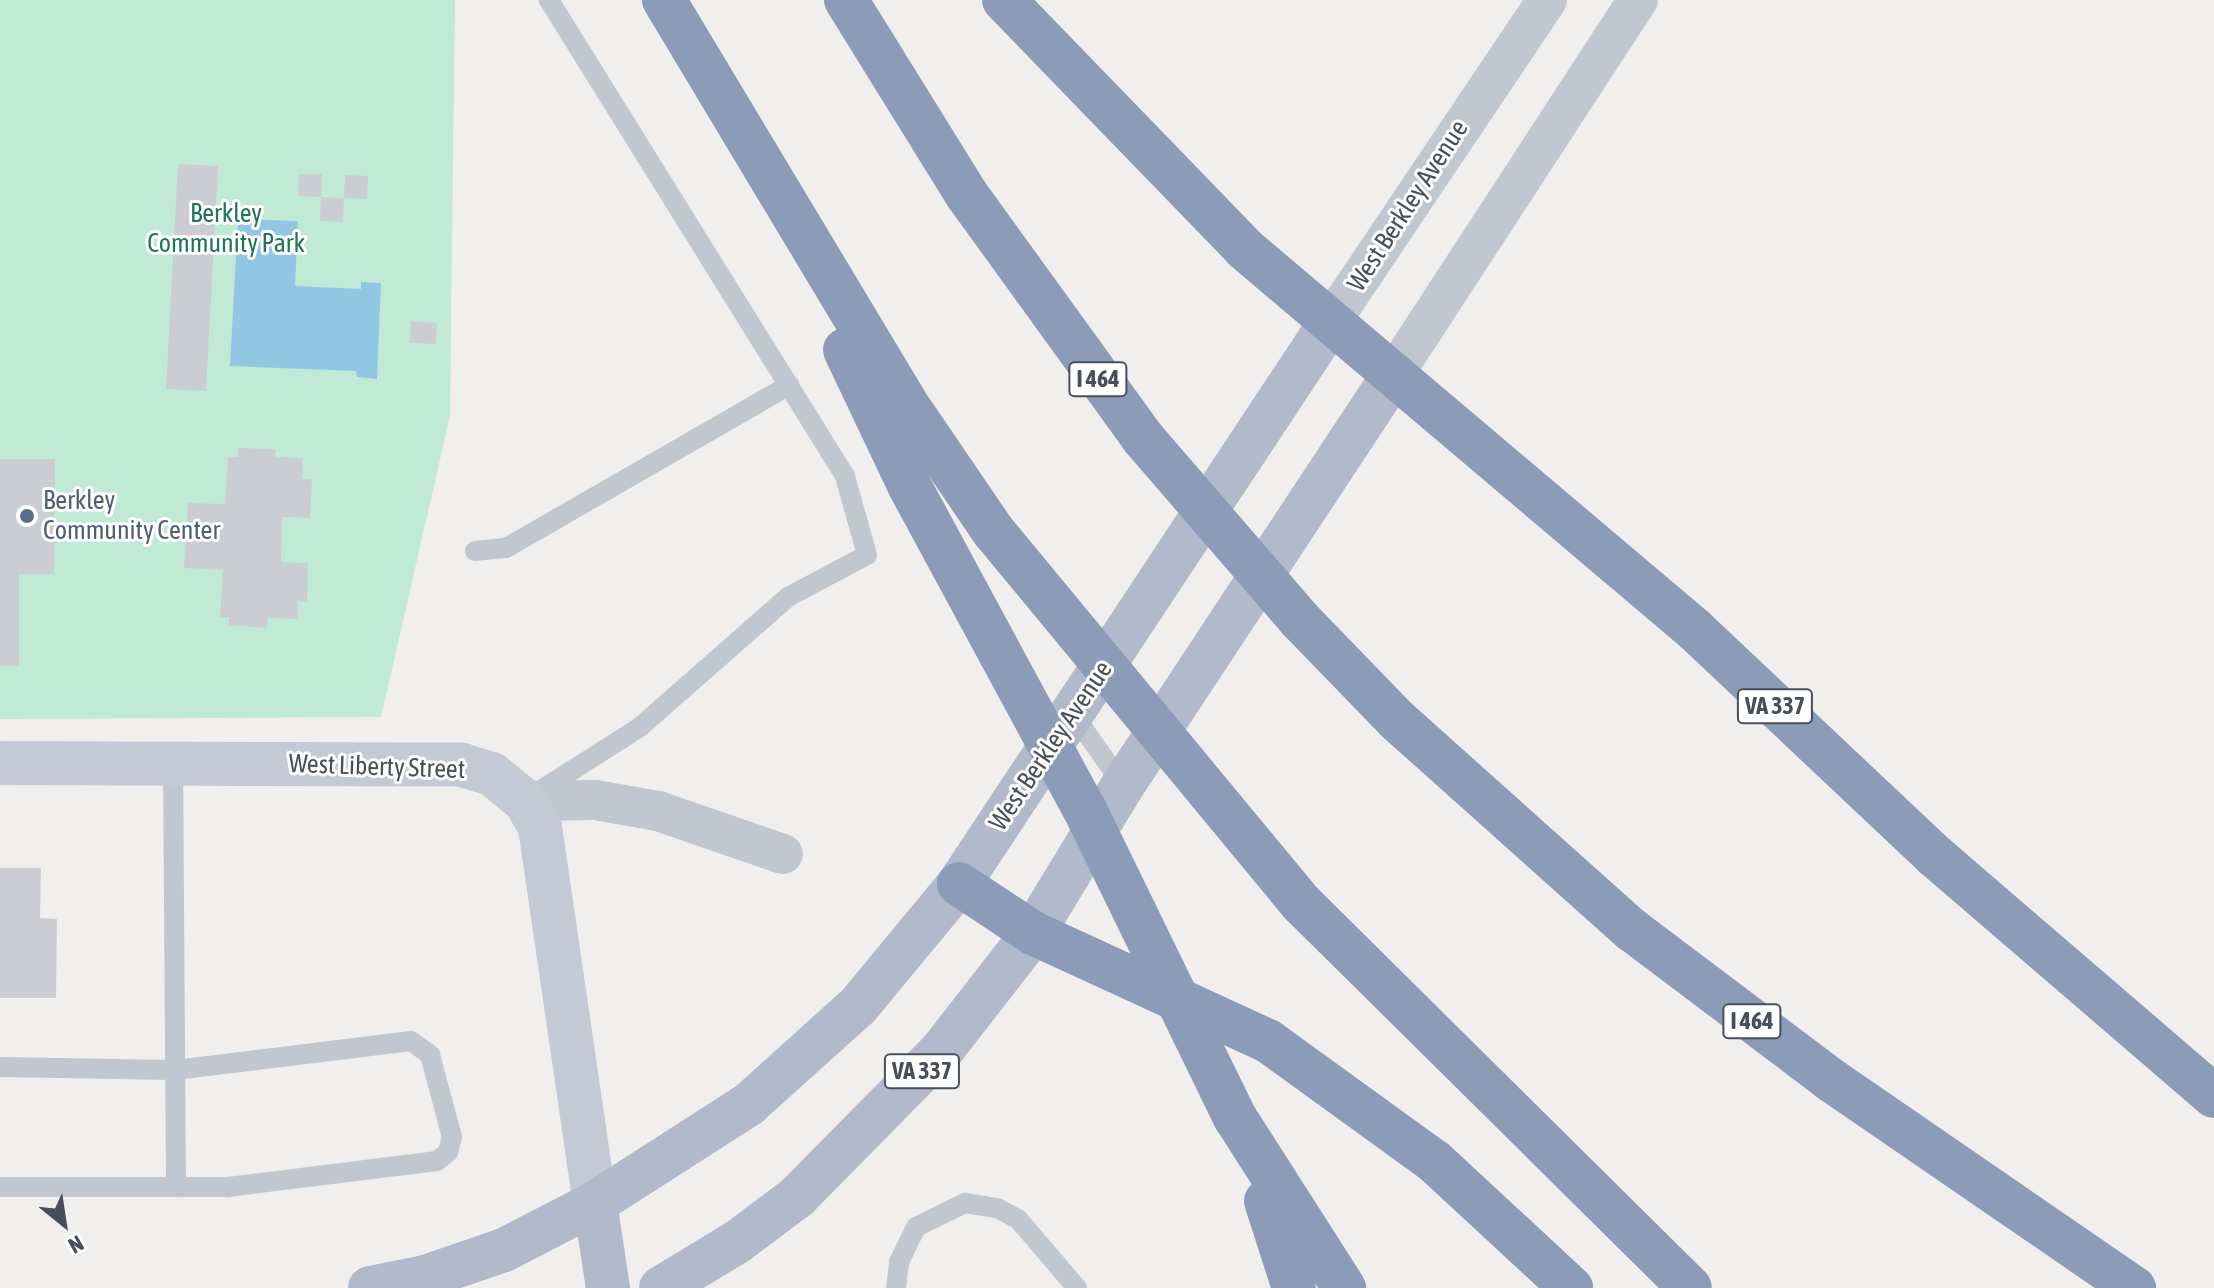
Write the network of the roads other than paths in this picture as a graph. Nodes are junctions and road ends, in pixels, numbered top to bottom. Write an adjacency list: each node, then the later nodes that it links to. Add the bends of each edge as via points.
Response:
1 (549, 0): 10 (lane)
2 (664, 0): 7 (highway)
3 (846, 0): 36 (highway, I 464, via 967,195 1142,437 1299,619 1398,721 1632,930 1853,1095)
4 (1004, 0): 8 (highway, via 1159,166)
5 (1547, 0): 8 (street, West Berkley Avenue)
6 (1638, 0): 9 (street)
7 (752, 152): 23 (highway, via 909,485 1084,808); 35 (highway, via 912,412 994,532 1301,903)
8 (1330, 323): 9 (highway, VA 337); 12 (main road, West Berkley Avenue)
9 (1394, 374): 15 (main road); 22 (highway, VA 337, via 1694,629 1935,856)
10 (789, 385): 11 (lane, via 506,548); 16 (lane, via 845,476 867,555 788,597 640,727)
11 (475, 551)
12 (1073, 714): 15 (lane); 18 (main road, West Berkley Avenue)
13 (0, 763): 14 (main road, West Liberty Street)
14 (173, 764): 16 (main road, West Liberty Street, via 462,765 492,774); 21 (lane)
15 (1123, 785): 19 (main road)
16 (525, 801): 17 (street, via 595,800 658,811); 26 (main road, via 540,827)
17 (783, 854)
18 (959, 884): 19 (highway); 26 (main road, West Berkley Avenue, via 867,996 803,1059 749,1104)
19 (1033, 933): 29 (main road, VA 337, via 942,1050 856,1142 737,1242); 34 (highway, via 1268,1041 1434,1161)
20 (0, 1067): 21 (lane)
21 (175, 1070): 25 (lane); 25 (lane, via 411,1041 430,1055 452,1137 448,1152 437,1161 227,1187)
22 (2214, 1096)
23 (1236, 1119): 32 (highway); 33 (highway)
24 (0, 1187): 25 (lane)
25 (176, 1187)
26 (595, 1203): 27 (main road, West Berkley Avenue, via 504,1250 425,1277); 28 (main road)
27 (370, 1288)
28 (608, 1288)
29 (661, 1288)
30 (896, 1288): 31 (lane, via 899,1262 916,1227 965,1203 997,1208 1018,1219)
31 (1077, 1288)
32 (1294, 1288)
33 (1344, 1288)
34 (1571, 1288)
35 (1690, 1288)
36 (2134, 1288)

